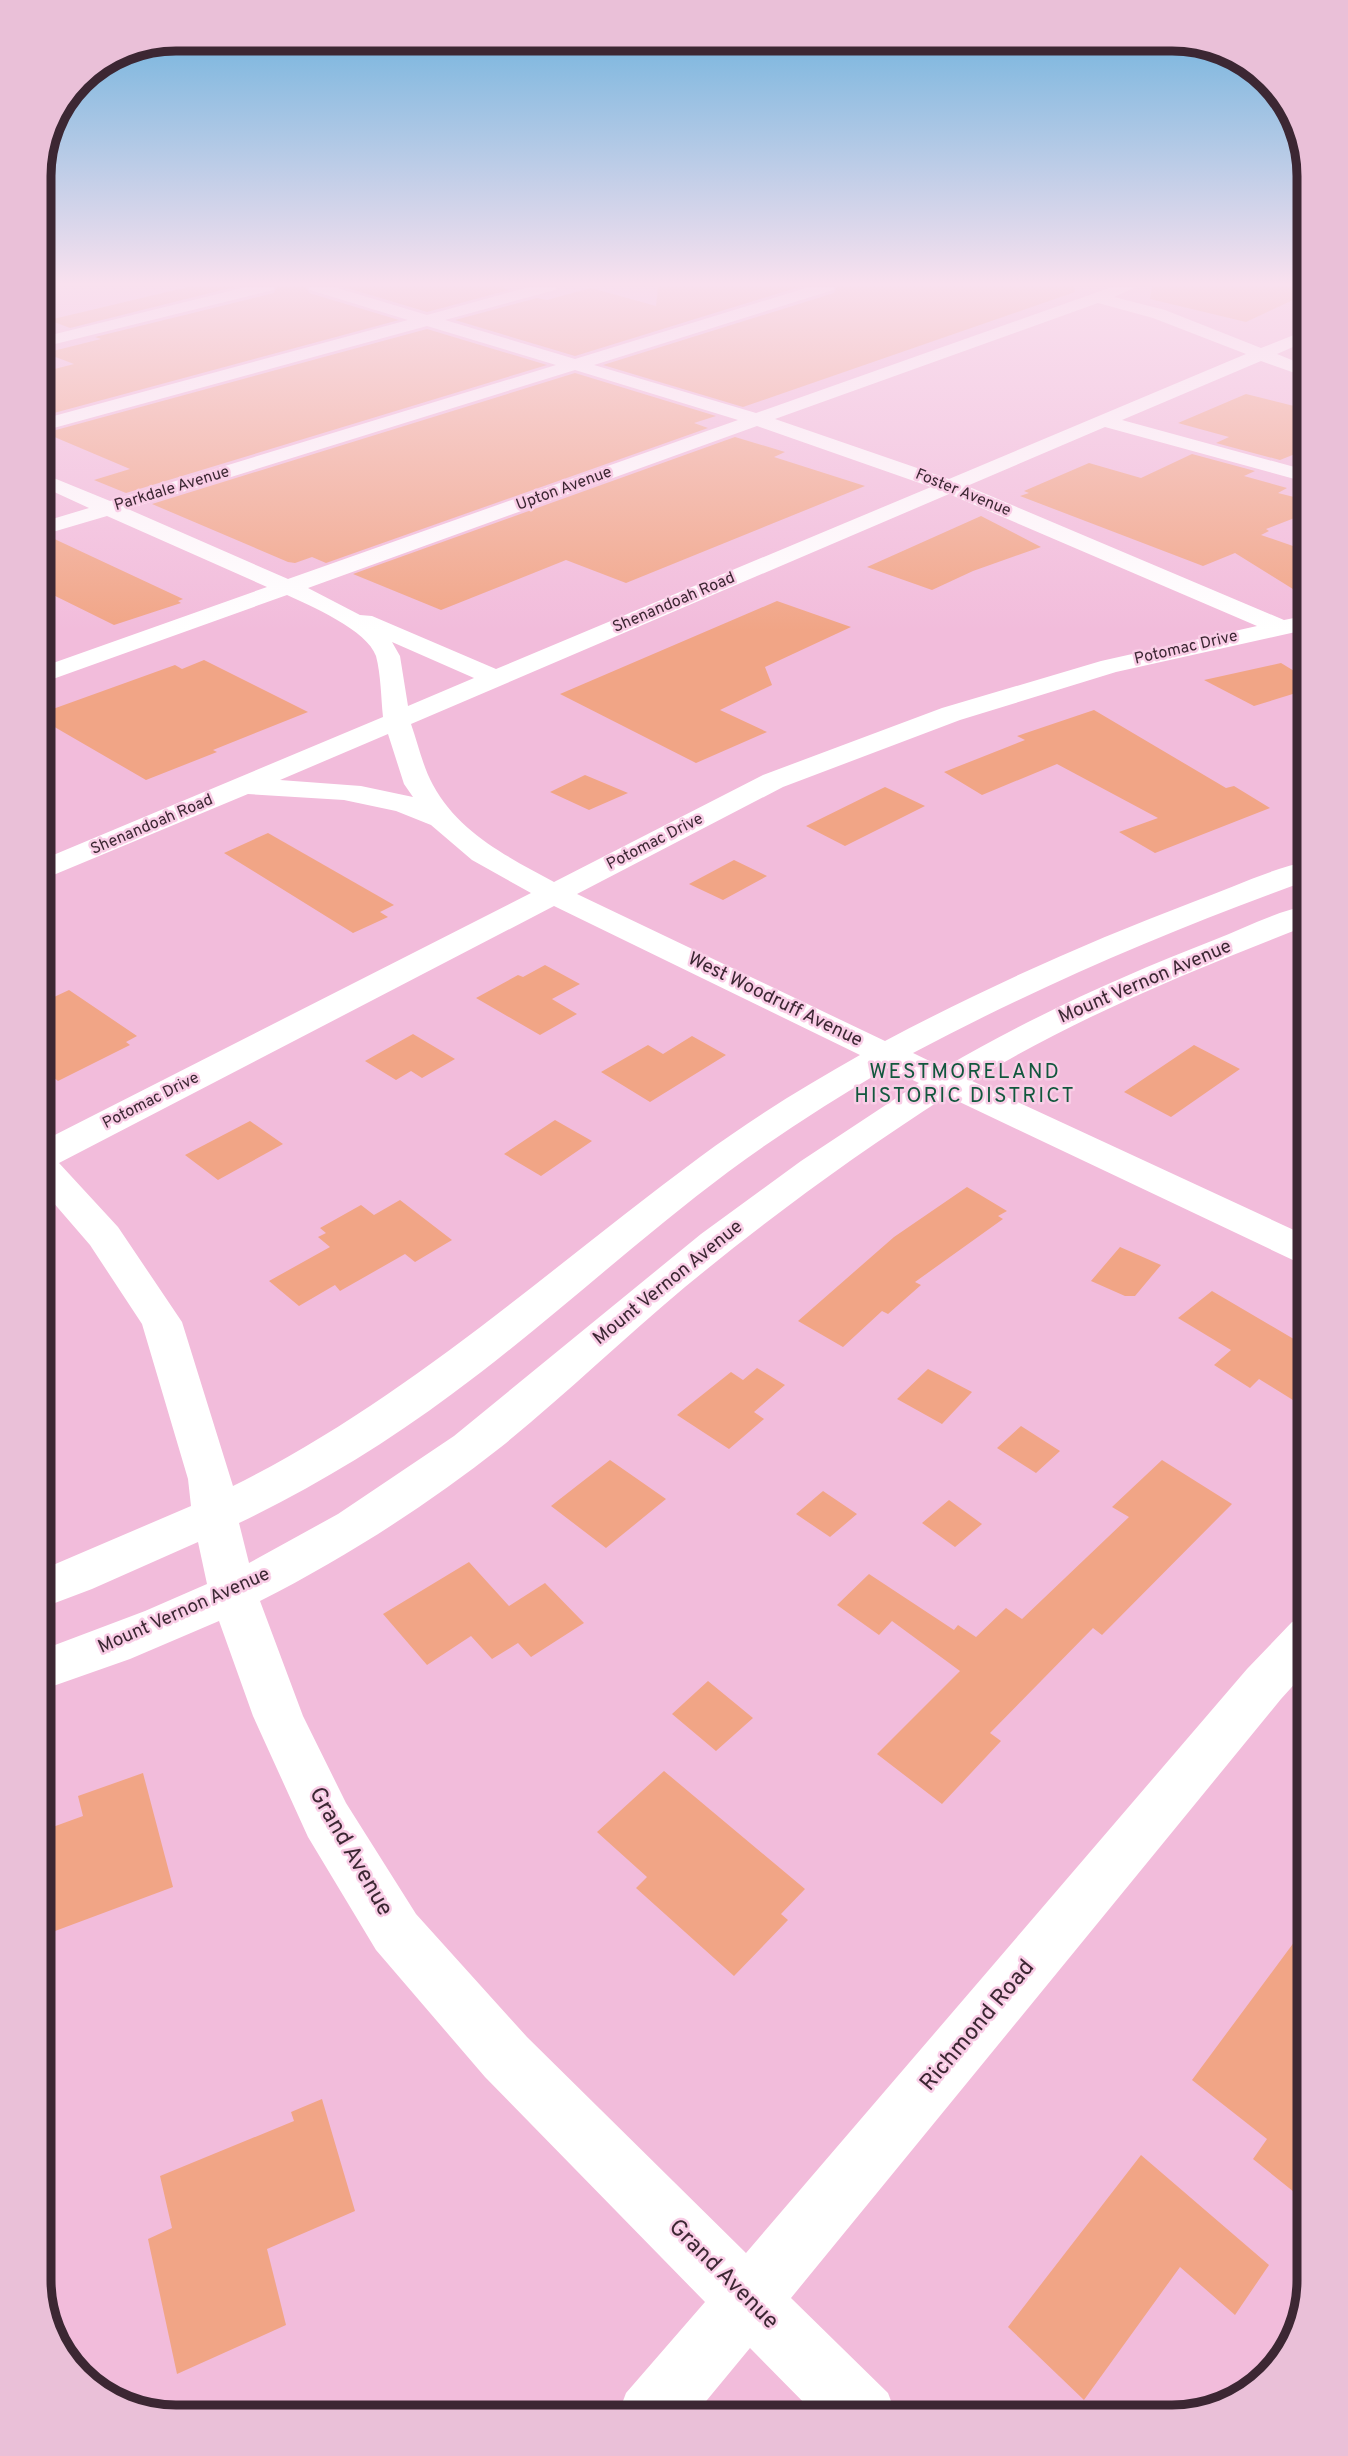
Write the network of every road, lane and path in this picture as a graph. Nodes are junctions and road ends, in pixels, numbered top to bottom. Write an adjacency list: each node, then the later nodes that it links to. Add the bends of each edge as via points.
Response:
1 (129, 402): 8 (street)
2 (456, 402): 12 (street, Parkdale Avenue)
3 (695, 402): 6 (street, Foster Avenue)
4 (808, 402): 6 (street, Upton Avenue)
5 (1148, 402): 7 (street, Shenandoah Road)
6 (756, 420): 11 (street, Foster Avenue); 14 (street, Upton Avenue)
7 (1102, 421): 9 (street); 11 (street, Shenandoah Road)
8 (51, 423)
9 (1297, 474)
10 (51, 483): 12 (street, West Woodruff Avenue)
11 (948, 486): 16 (street, Foster Avenue); 18 (street, Shenandoah Road)
12 (109, 509): 13 (street, Parkdale Avenue); 14 (street, West Woodruff Avenue)
13 (51, 526)
14 (298, 592): 17 (street, Upton Avenue); 18 (street, West Woodruff Avenue); 19 (street, West Woodruff Avenue, via 377,637 388,656)
15 (1297, 624): 16 (street, Potomac Drive)
16 (1279, 627): 24 (street, Potomac Drive, via 1110,666 951,714 773,781)
17 (51, 672)
18 (497, 679): 19 (street, Shenandoah Road)
19 (397, 722): 20 (street, Shenandoah Road); 21 (street, West Woodruff Avenue, via 418,784)
20 (240, 788): 21 (street, West Woodruff Avenue, via 345,791 398,801); 22 (street, Shenandoah Road)
21 (441, 819): 24 (street, West Woodruff Avenue, via 482,854)
22 (51, 867)
23 (1297, 875): 26 (street, via 1081,958)
24 (554, 894): 26 (street, West Woodruff Avenue); 28 (street, Potomac Drive)
25 (1297, 919): 27 (street, Mount Vernon Avenue, via 1122,988)
26 (886, 1054): 27 (street, West Woodruff Avenue); 31 (street, via 823,1090 693,1180 390,1416 307,1468)
27 (943, 1081): 30 (street, West Woodruff Avenue); 33 (street, Mount Vernon Avenue, via 690,1261 469,1448 327,1542)
28 (51, 1154)
29 (51, 1174): 31 (street, Grand Avenue, via 104,1236 163,1322 211,1479)
30 (1297, 1246)
31 (215, 1516): 32 (street); 33 (street, Grand Avenue)
32 (51, 1585)
33 (233, 1593): 35 (street, Mount Vernon Avenue); 36 (street, Grand Avenue, via 278,1716 327,1820 396,1932 506,2057)
34 (1297, 1650): 36 (street, Richmond Road)
35 (51, 1667)
36 (749, 2301): 37 (street, Richmond Road); 38 (street, Grand Avenue)
37 (660, 2405)
38 (852, 2405)

